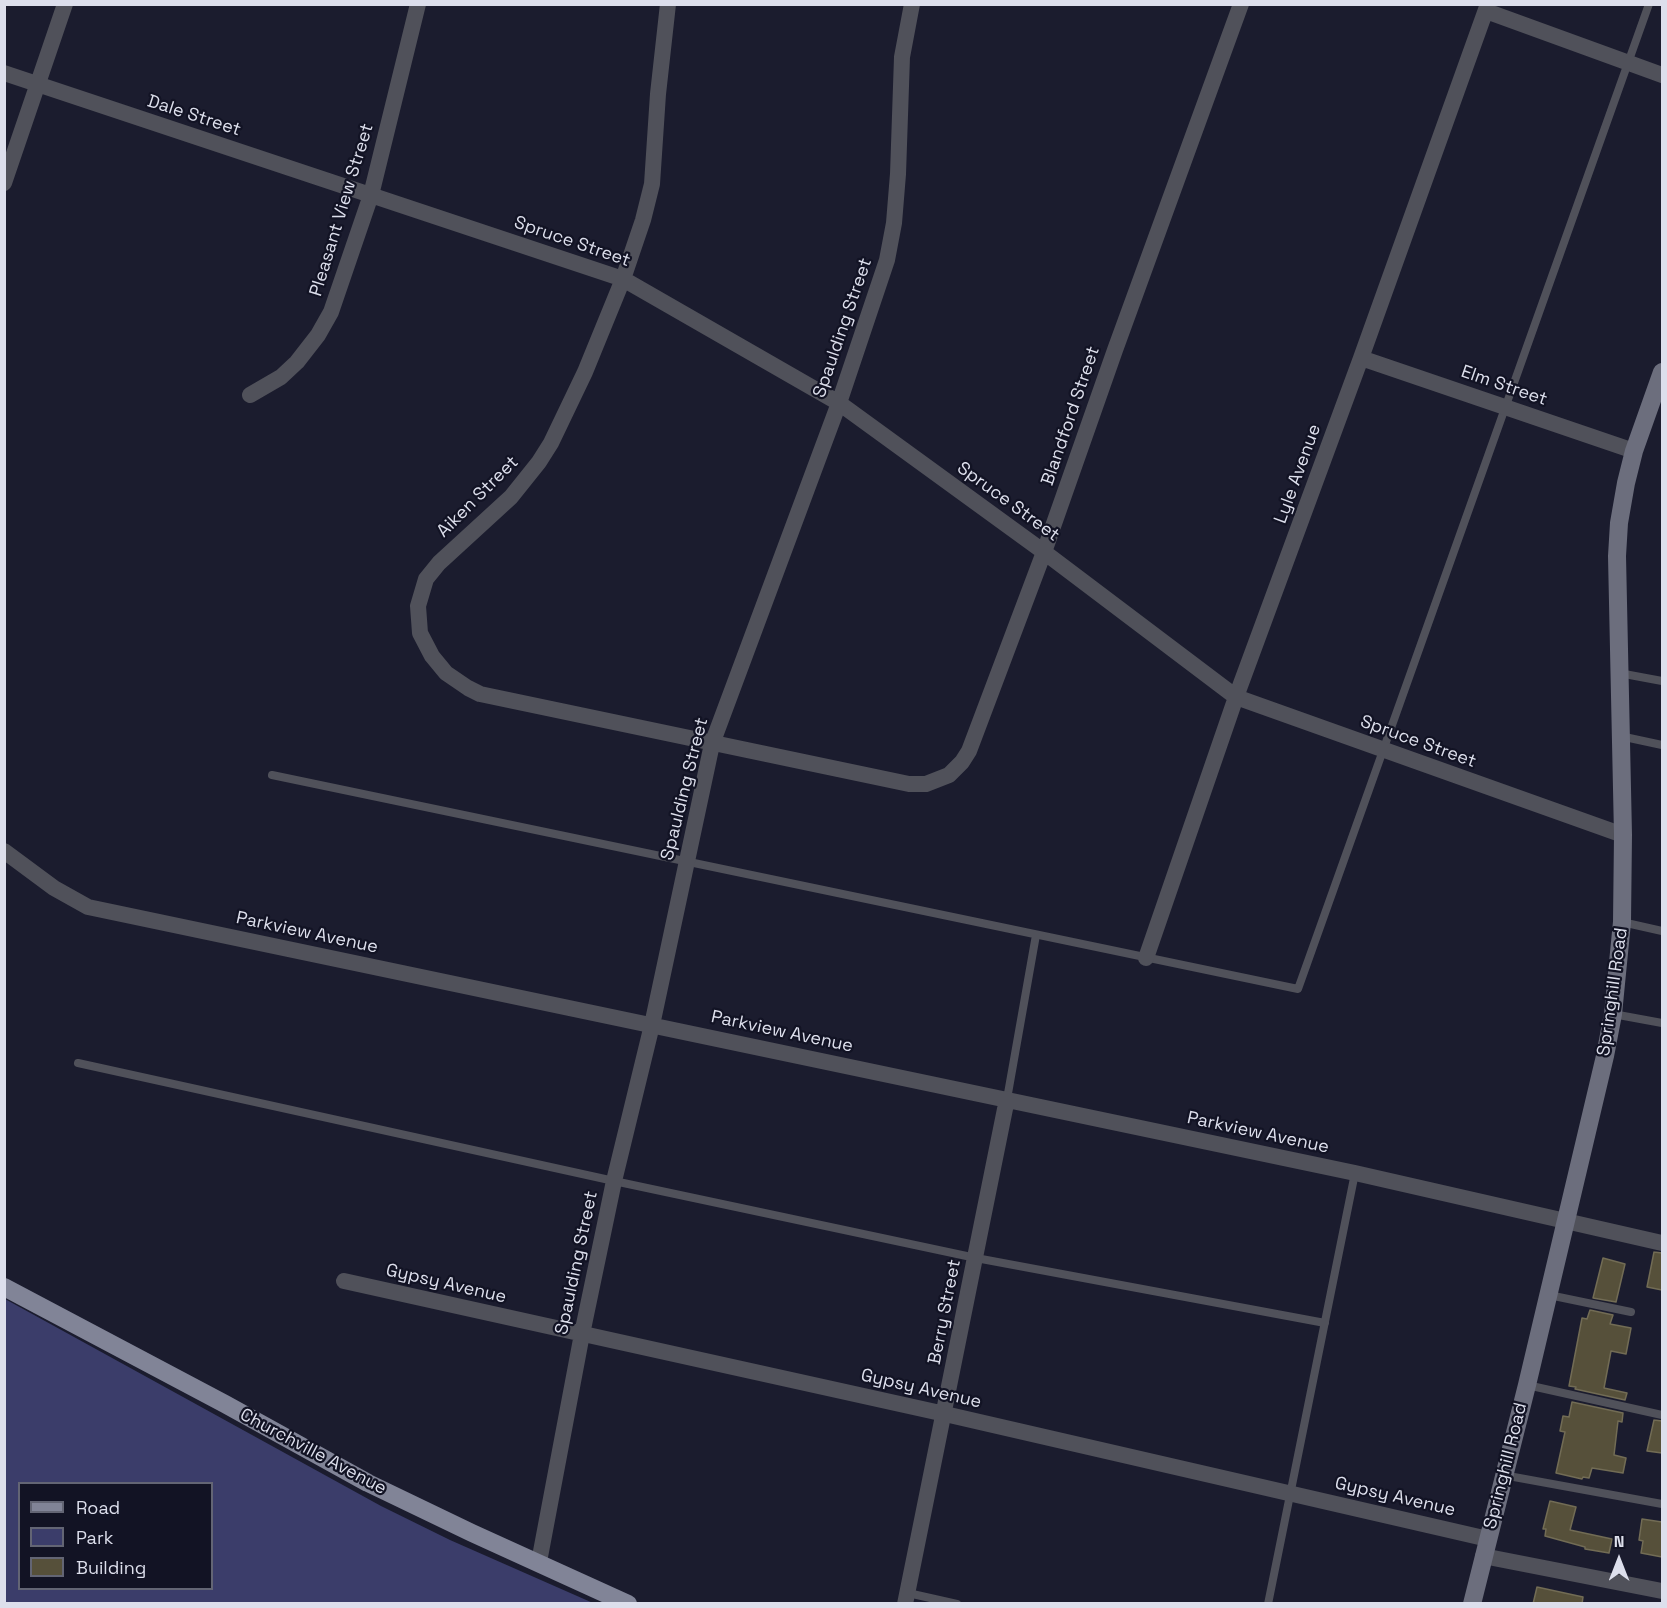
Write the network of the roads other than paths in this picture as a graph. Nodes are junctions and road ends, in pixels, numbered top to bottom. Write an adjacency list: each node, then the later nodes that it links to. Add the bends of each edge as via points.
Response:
1 (64, 4): 11 (street)
2 (418, 4): 13 (street, Pleasant View Street)
3 (668, 4): 14 (street, Aiken Street, via 652,184)
4 (912, 4): 18 (street, Spaulding Street, via 900,74 892,238)
5 (1241, 4): 21 (street, Blandford Street)
6 (1648, 4): 8 (lane)
7 (1487, 8): 8 (street); 15 (street, Lyle Avenue)
8 (1628, 62): 10 (street); 19 (lane)
9 (4, 73): 11 (street, Dale Street)
10 (1662, 75)
11 (37, 84): 12 (street); 13 (street, Dale Street)
12 (4, 183)
13 (371, 195): 14 (street, Spruce Street); 17 (street, Pleasant View Street, via 331,312 318,335 289,370)
14 (622, 279): 18 (street, Spruce Street); 26 (street, Aiken Street, via 551,443 511,497 426,579 419,599 419,626 440,666 460,684 480,694)
15 (1361, 358): 19 (street, Elm Street); 24 (street, Lyle Avenue)
16 (1662, 372): 20 (street, Springhill Road)
17 (250, 396)
18 (839, 403): 21 (street, Spruce Street); 26 (street, Spaulding Street)
19 (1505, 406): 20 (street, Elm Street); 28 (lane)
20 (1634, 451): 22 (street, Springhill Road, via 1619,523)
21 (1044, 552): 24 (street, Spruce Street); 26 (street, Blandford Street, via 969,750 956,768 940,780 909,784)
22 (1619, 673): 23 (lane); 25 (street, Springhill Road)
23 (1662, 681)
24 (1236, 697): 28 (street, Spruce Street); 36 (street, Lyle Avenue)
25 (1620, 736): 27 (lane); 30 (street, Springhill Road)
26 (712, 744): 32 (street, Spaulding Street)
27 (1662, 745)
28 (1382, 750): 30 (street, Spruce Street); 36 (lane, via 1298,989)
29 (272, 775): 32 (lane)
30 (1623, 835): 33 (street, Springhill Road)
31 (4, 851): 39 (street, Parkview Avenue, via 54,888 88,907)
32 (687, 862): 35 (lane); 39 (street, Spaulding Street)
33 (1622, 922): 34 (lane); 37 (street, Springhill Road)
34 (1662, 931)
35 (1036, 935): 36 (lane); 41 (lane)
36 (1146, 958)
37 (1613, 1014): 38 (lane); 44 (street, Springhill Road)
38 (1662, 1023)
39 (652, 1025): 41 (street, Parkview Avenue); 43 (street, Spaulding Street)
40 (78, 1063): 43 (lane)
41 (1007, 1099): 42 (street, Parkview Avenue); 46 (street, Berry Street)
42 (1355, 1173): 44 (street, Parkview Avenue); 51 (lane)
43 (614, 1181): 46 (lane); 52 (street, Spaulding Street)
44 (1566, 1221): 45 (street, Parkview Avenue); 49 (street, Springhill Road)
45 (1662, 1243)
46 (976, 1258): 51 (lane); 54 (street, Berry Street)
47 (344, 1281): 52 (street, Gypsy Avenue)
48 (4, 1287): 60 (main road, Churchville Avenue, via 368,1483)
49 (1548, 1295): 50 (lane); 53 (street, Springhill Road)
50 (1631, 1312)
51 (1325, 1323): 57 (lane)
52 (582, 1334): 54 (street, Gypsy Avenue); 60 (street, Spaulding Street)
53 (1527, 1385): 55 (lane); 56 (street, Springhill Road)
54 (945, 1414): 57 (street, Gypsy Avenue); 62 (street, Berry Street)
55 (1662, 1415)
56 (1503, 1475): 58 (lane); 59 (street, Springhill Road)
57 (1290, 1493): 59 (street, Gypsy Avenue); 65 (lane)
58 (1662, 1504)
59 (1485, 1547): 61 (street, Gypsy Avenue); 66 (street, Springhill Road)
60 (539, 1562): 63 (main road, Churchville Avenue)
61 (1662, 1591)
62 (906, 1598): 64 (lane)
63 (628, 1604)
64 (957, 1604)
65 (1268, 1604)
66 (1472, 1604)

